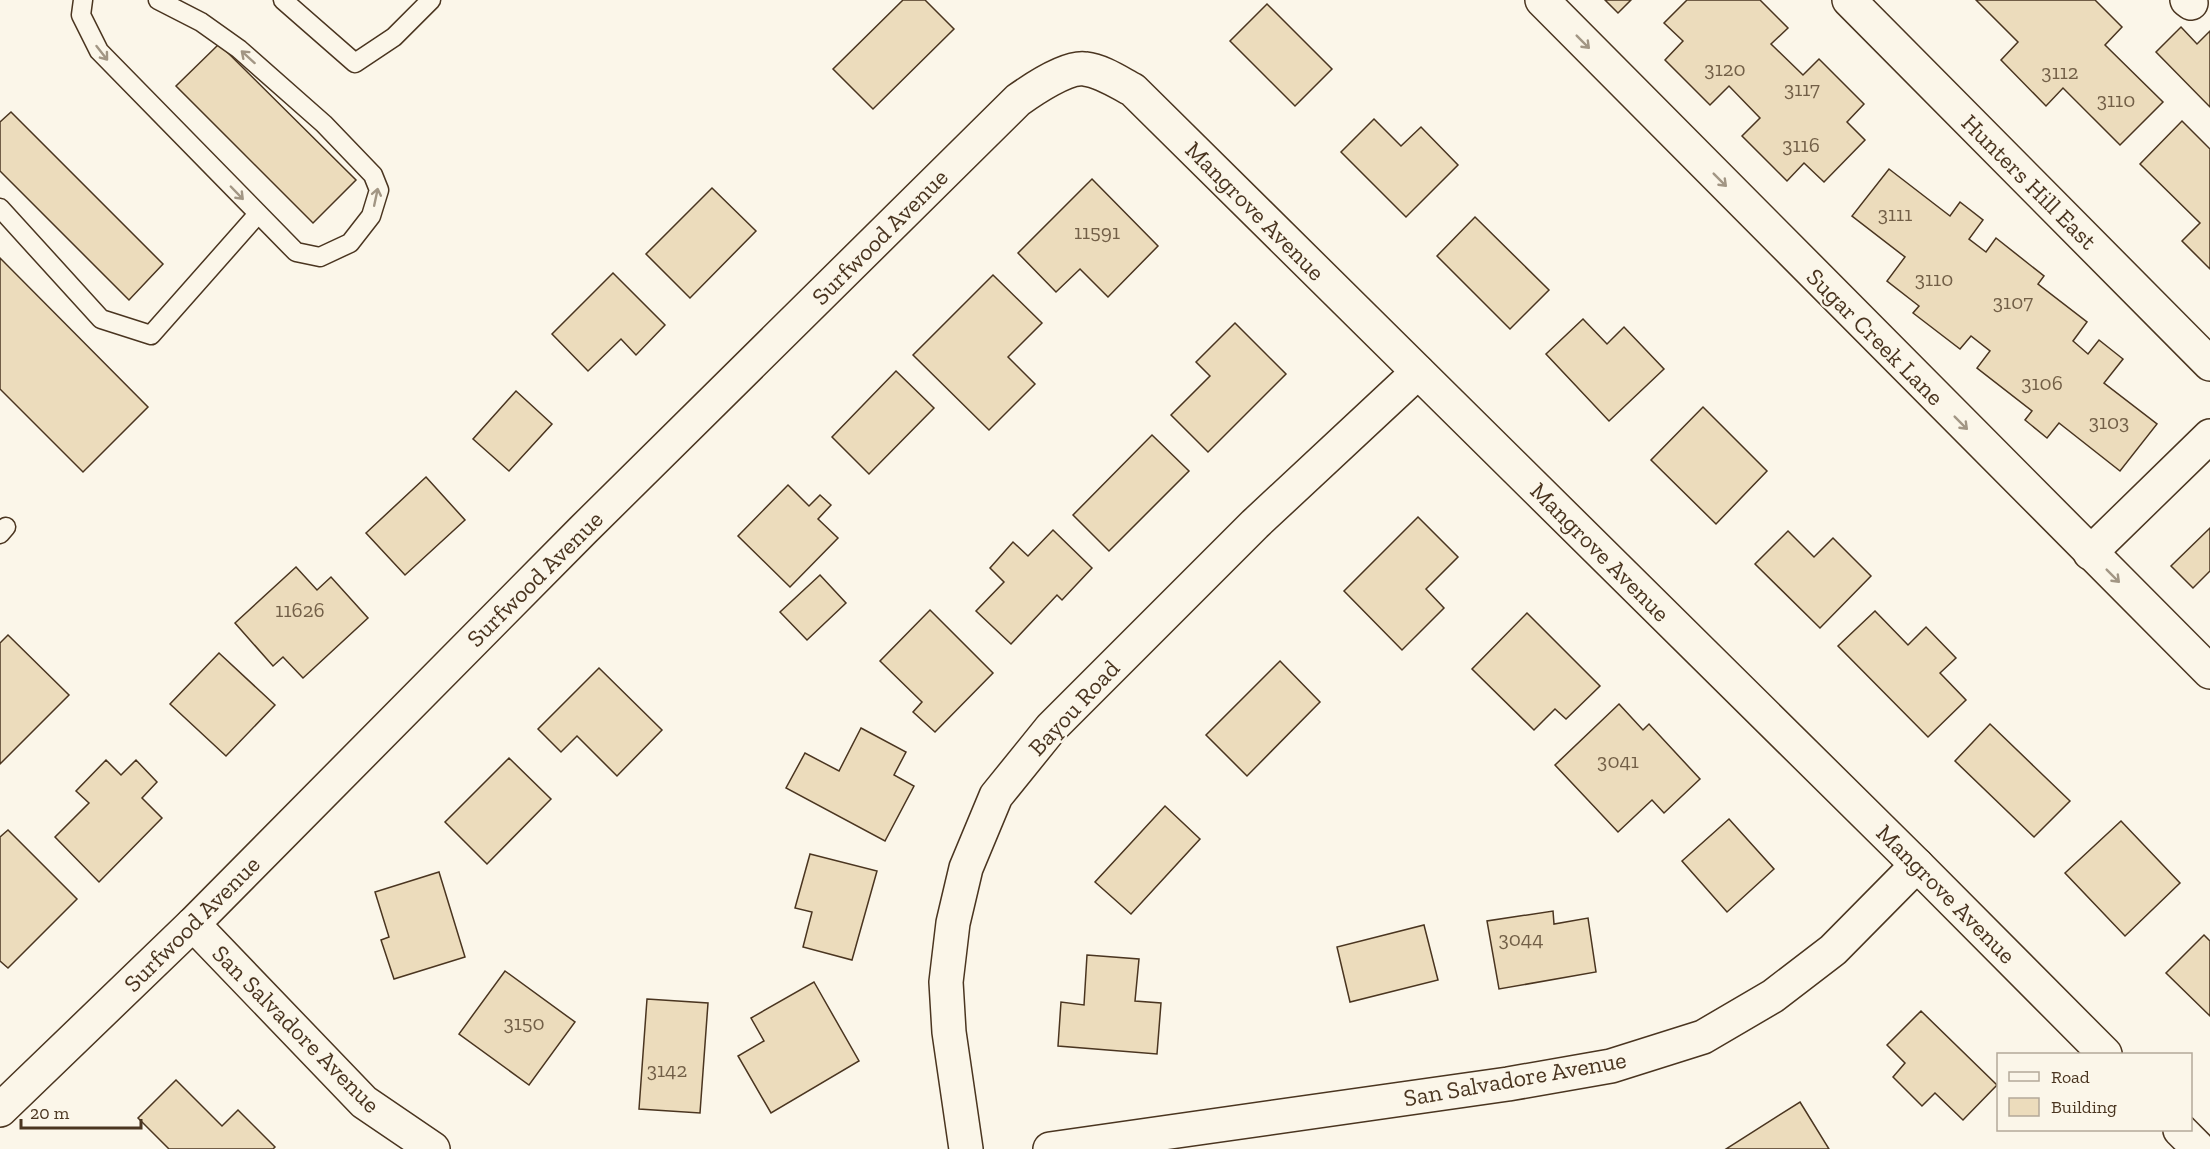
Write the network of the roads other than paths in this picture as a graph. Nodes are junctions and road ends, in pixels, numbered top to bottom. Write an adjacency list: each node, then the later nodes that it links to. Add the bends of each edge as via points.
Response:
1 (82, 0): 9 (lane, one-way to 9, via 81,15 99,51)
2 (158, 0): 9 (lane, one-way to 2, via 296,252 320,257 350,243 371,216 379,190 373,175 324,124 239,49 201,22)
3 (283, 0): 4 (lane, via 355,63 394,37)
4 (431, 0)
5 (1542, 0): 13 (street, Sugar Creek Lane, one-way to 13)
6 (1861, 4): 10 (street, Hunters Hill East)
7 (1083, 68): 11 (street, Mangrove Avenue, via 1133,90); 16 (street, Surfwood Avenue, via 1046,80 1018,100 583,530)
8 (0, 208): 9 (lane, via 101,319 152,335)
9 (258, 214)
10 (2210, 364)
11 (1418, 372): 15 (street, Mangrove Avenue); 21 (street, Bayou Road, via 1255,524 1051,728 996,796 966,868 953,923 946,982)
12 (2210, 436): 13 (street)
13 (2090, 553): 14 (street, Sugar Creek Lane, one-way to 14)
14 (2210, 672)
15 (1917, 865): 17 (street, Mangrove Avenue); 22 (street, San Salvadore Avenue, via 1833,950 1773,996 1703,1037 1611,1066 1508,1084)
16 (193, 924): 18 (street, Surfwood Avenue); 20 (street, San Salvadore Avenue, via 364,1102)
17 (2104, 1053)
18 (0, 1110)
19 (2181, 1131): 23 (street)
20 (433, 1149)
21 (966, 1149)
22 (1050, 1149)
23 (2199, 1149)

